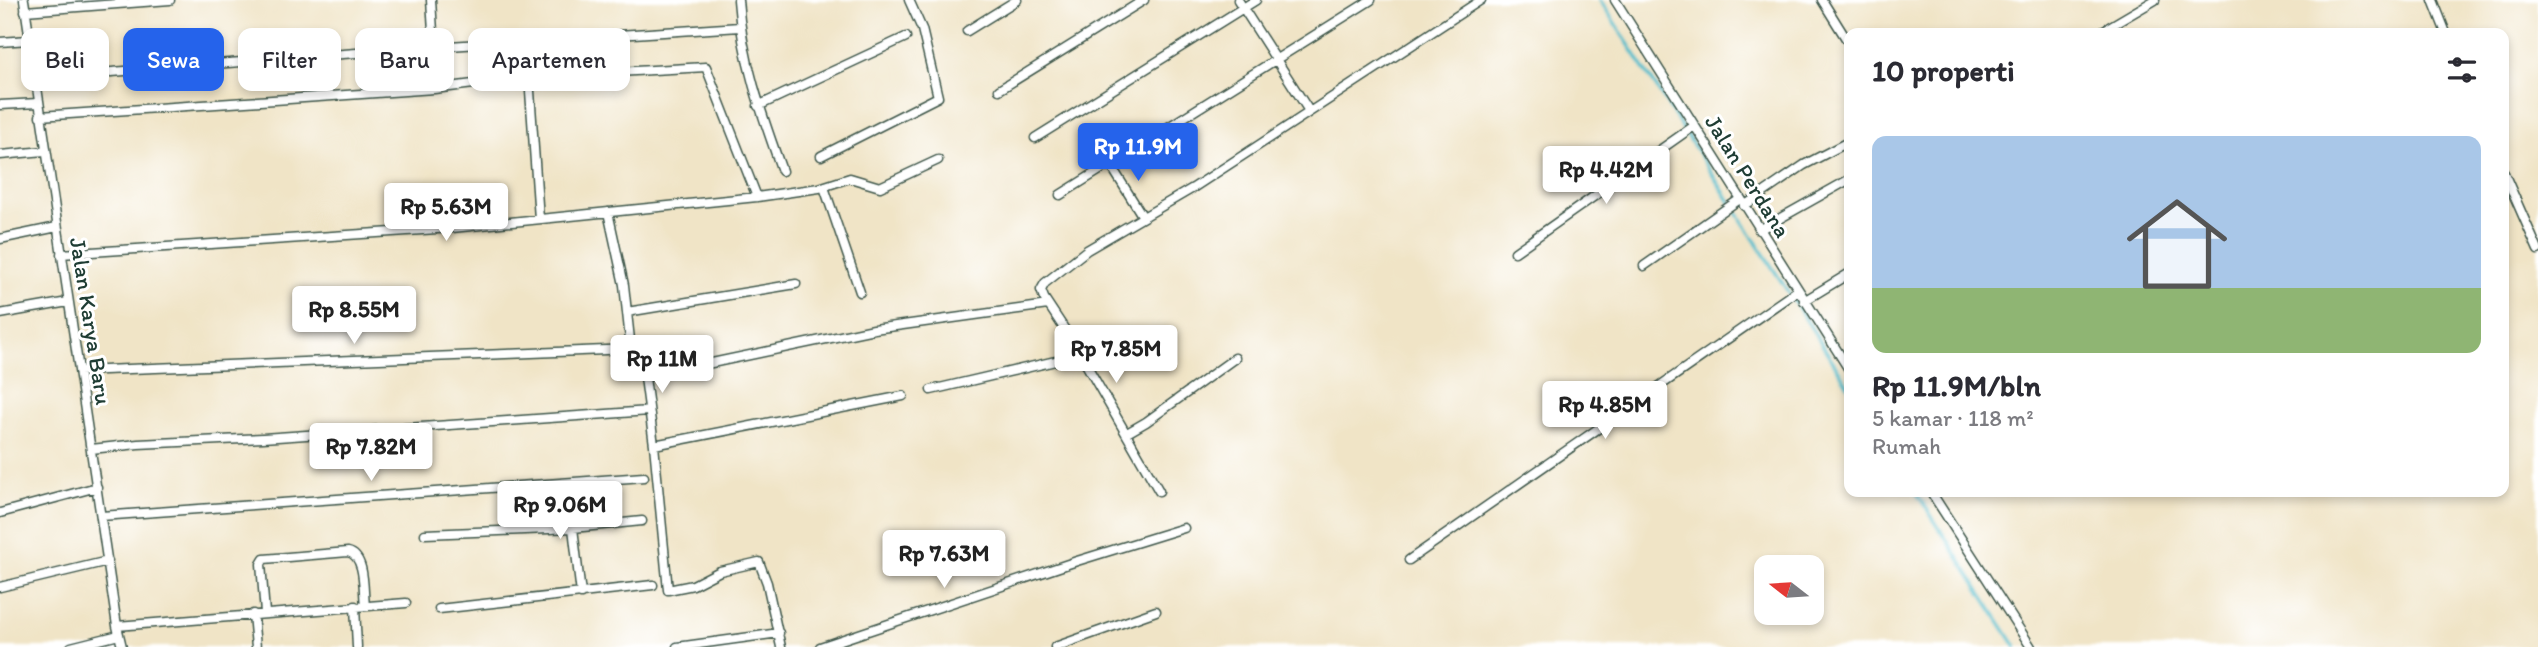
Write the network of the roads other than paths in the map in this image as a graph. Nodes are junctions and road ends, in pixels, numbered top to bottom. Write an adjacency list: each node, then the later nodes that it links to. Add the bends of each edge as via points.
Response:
1 (24, 0): 16 (street, Jalan Karya Baru)
2 (170, 0): 16 (street)
3 (431, 0): 19 (street)
4 (738, 0): 17 (street)
5 (909, 0): 46 (street, via 922,29 937,97)
6 (1017, 0): 22 (street)
7 (1144, 0): 33 (street)
8 (1256, 0): 15 (street)
9 (1371, 0): 29 (street)
10 (1481, 0): 39 (street)
11 (1615, 0): 41 (street, Jalan Perdana)
12 (1822, 0): 23 (street)
13 (2155, 0): 20 (street)
14 (2433, 0): 21 (street)
15 (1240, 4): 29 (street); 42 (street)
16 (25, 11): 18 (street, Jalan Karya Baru)
17 (740, 27): 27 (street); 38 (street)
18 (27, 28)
19 (433, 28)
20 (2107, 28)
21 (2444, 28)
22 (967, 31)
23 (1844, 36)
24 (905, 37): 38 (street)
25 (21, 41): 26 (street)
26 (0, 42)
27 (454, 46)
28 (355, 53): 31 (street)
29 (1275, 62): 39 (street); 48 (street)
30 (630, 71): 54 (street, via 706,67)
31 (109, 72)
32 (468, 85): 40 (street)
33 (999, 90)
34 (36, 91): 36 (street, Jalan Karya Baru)
35 (530, 91): 58 (street)
36 (38, 103): 37 (street); 40 (street, Jalan Karya Baru)
37 (0, 105)
38 (758, 106): 49 (street)
39 (1309, 111): 57 (street)
40 (40, 116): 44 (street, Jalan Karya Baru)
41 (1693, 127): 55 (street, Jalan Perdana); 63 (street)
42 (1035, 138)
43 (1844, 144): 55 (street)
44 (45, 151): 45 (street); 59 (street, Jalan Karya Baru)
45 (0, 155)
46 (821, 156)
47 (938, 160): 52 (street, via 880,187 850,178)
48 (1110, 164): 53 (street); 57 (street)
49 (782, 171)
50 (1844, 182): 60 (street)
51 (2509, 184): 62 (street)
52 (824, 187): 54 (street); 69 (street)
53 (1060, 195)
54 (757, 197): 56 (street)
55 (1742, 203): 60 (street, Jalan Perdana); 65 (street)
56 (608, 212): 58 (street); 73 (street)
57 (1143, 217): 72 (street, via 1087,250 1045,283 1041,290)
58 (539, 219): 64 (street)
59 (57, 227): 61 (street); 64 (street, Jalan Karya Baru)
60 (1759, 230): 68 (street, Jalan Perdana)
61 (0, 239)
62 (2538, 250)
63 (1515, 252)
64 (61, 254): 71 (street, Jalan Karya Baru)
65 (1644, 266)
66 (1844, 277): 70 (street)
67 (796, 284): 73 (street)
68 (1796, 291): 70 (street, Jalan Perdana); 98 (street)
69 (860, 292)
70 (1804, 301): 78 (street, Jalan Perdana)
71 (68, 302): 74 (street); 79 (street, Jalan Karya Baru)
72 (1048, 305): 76 (street); 80 (street, via 874,329)
73 (627, 312): 75 (street)
74 (0, 314)
75 (631, 349): 79 (street); 80 (street, via 640,353)
76 (1081, 355): 81 (street); 84 (street)
77 (1235, 358): 84 (street)
78 (1844, 362)
79 (79, 371): 86 (street, Jalan Karya Baru)
80 (645, 377): 83 (street)
81 (931, 390)
82 (904, 396): 85 (street)
83 (649, 411): 85 (street); 86 (street)
84 (1127, 433): 90 (street)
85 (654, 445): 111 (street, via 668,590 759,562)
86 (91, 449): 89 (street, Jalan Karya Baru)
87 (643, 477): 88 (street)
88 (561, 484): 93 (street); 95 (street)
89 (97, 488): 92 (street); 93 (street, Jalan Karya Baru)
90 (1159, 491)
91 (1934, 497): 121 (street)
92 (0, 513)
93 (101, 516): 99 (street, Jalan Karya Baru)
94 (642, 522): 95 (street)
95 (573, 528): 97 (street); 102 (street)
96 (1184, 528): 119 (street)
97 (425, 534)
98 (1409, 560)
99 (108, 561): 101 (street); 110 (street, Jalan Karya Baru)
100 (653, 585): 102 (street)
101 (0, 587)
102 (581, 594): 106 (street)
103 (406, 603): 105 (street)
104 (355, 606): 105 (street); 108 (street); 116 (street)
105 (365, 606): 108 (street, via 359,560 348,552 264,559)
106 (439, 608)
107 (1156, 611): 120 (street)
108 (265, 613): 109 (street)
109 (253, 614): 110 (street); 115 (street)
110 (117, 626): 112 (street, Jalan Karya Baru)
111 (779, 633): 117 (street); 118 (street)
112 (119, 635): 113 (street); 114 (street, Jalan Karya Baru)
113 (71, 647)
114 (122, 647)
115 (256, 647)
116 (357, 647)
117 (677, 647)
118 (781, 647)
119 (820, 647)
120 (1055, 647)
121 (2031, 647)

